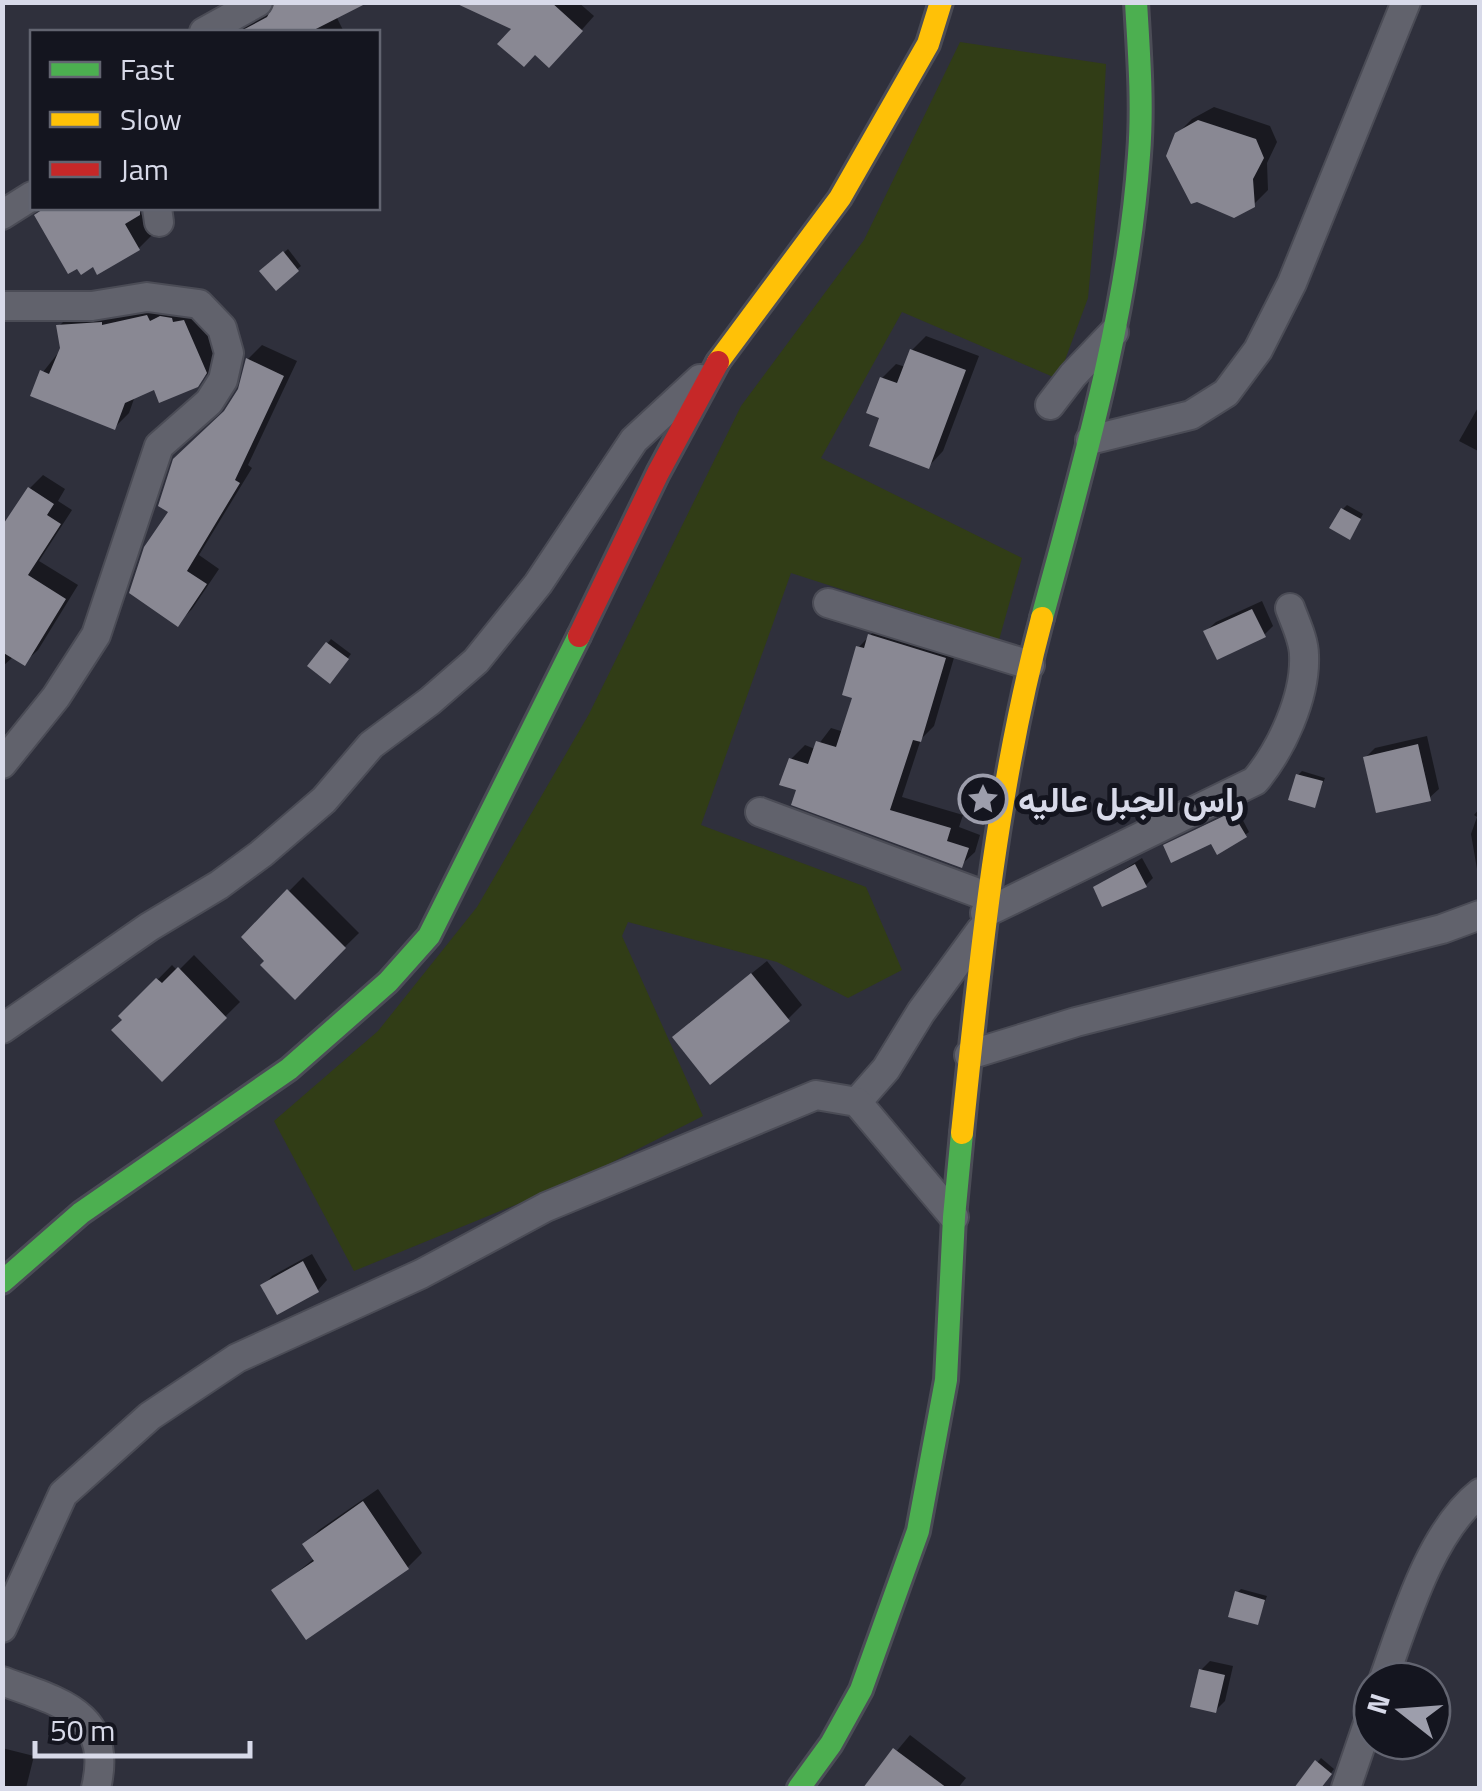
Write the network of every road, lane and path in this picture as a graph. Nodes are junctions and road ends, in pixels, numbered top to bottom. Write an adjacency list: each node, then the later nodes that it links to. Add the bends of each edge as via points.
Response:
1 (258, 2): 5 (street)
2 (941, 2): 10 (street, via 928,44 840,198)
3 (1136, 2): 9 (street, via 1139,156)
4 (1406, 2): 12 (street, via 1292,283 1258,350 1226,393 1191,415)
5 (208, 30)
6 (30, 197): 7 (street)
7 (2, 214)
8 (2, 306): 16 (street, via 92,306 148,297 200,304 222,328 229,352 209,402 158,446 96,635)
9 (1114, 331): 11 (street); 12 (street)
10 (715, 367): 20 (street, via 634,440 538,584 476,661 371,745 324,800 262,854); 24 (street, via 428,936 388,982 289,1068 81,1212)
11 (1050, 405)
12 (1090, 440): 15 (street)
13 (828, 603): 15 (street)
14 (1290, 608): 18 (street, via 1304,654 1298,691 1274,759 1255,781)
15 (1030, 665): 18 (street)
16 (2, 764)
17 (760, 812): 18 (street)
18 (986, 912): 21 (street); 22 (street, via 886,1069)
19 (1480, 916): 21 (street)
20 (2, 1029)
21 (970, 1055): 23 (street)
22 (857, 1102): 23 (street); 26 (street, via 816,1095 546,1208 238,1358 150,1416 62,1494)
23 (954, 1216): 31 (street, via 946,1380 918,1531 861,1690)
24 (2, 1282)
25 (1480, 1493): 27 (street, via 1462,1508 1432,1558)
26 (2, 1628)
27 (1391, 1661)
28 (2, 1681): 30 (street, via 71,1706 94,1734 102,1764)
29 (1355, 1761): 32 (street)
30 (96, 1788)
31 (799, 1788)
32 (1346, 1788)

